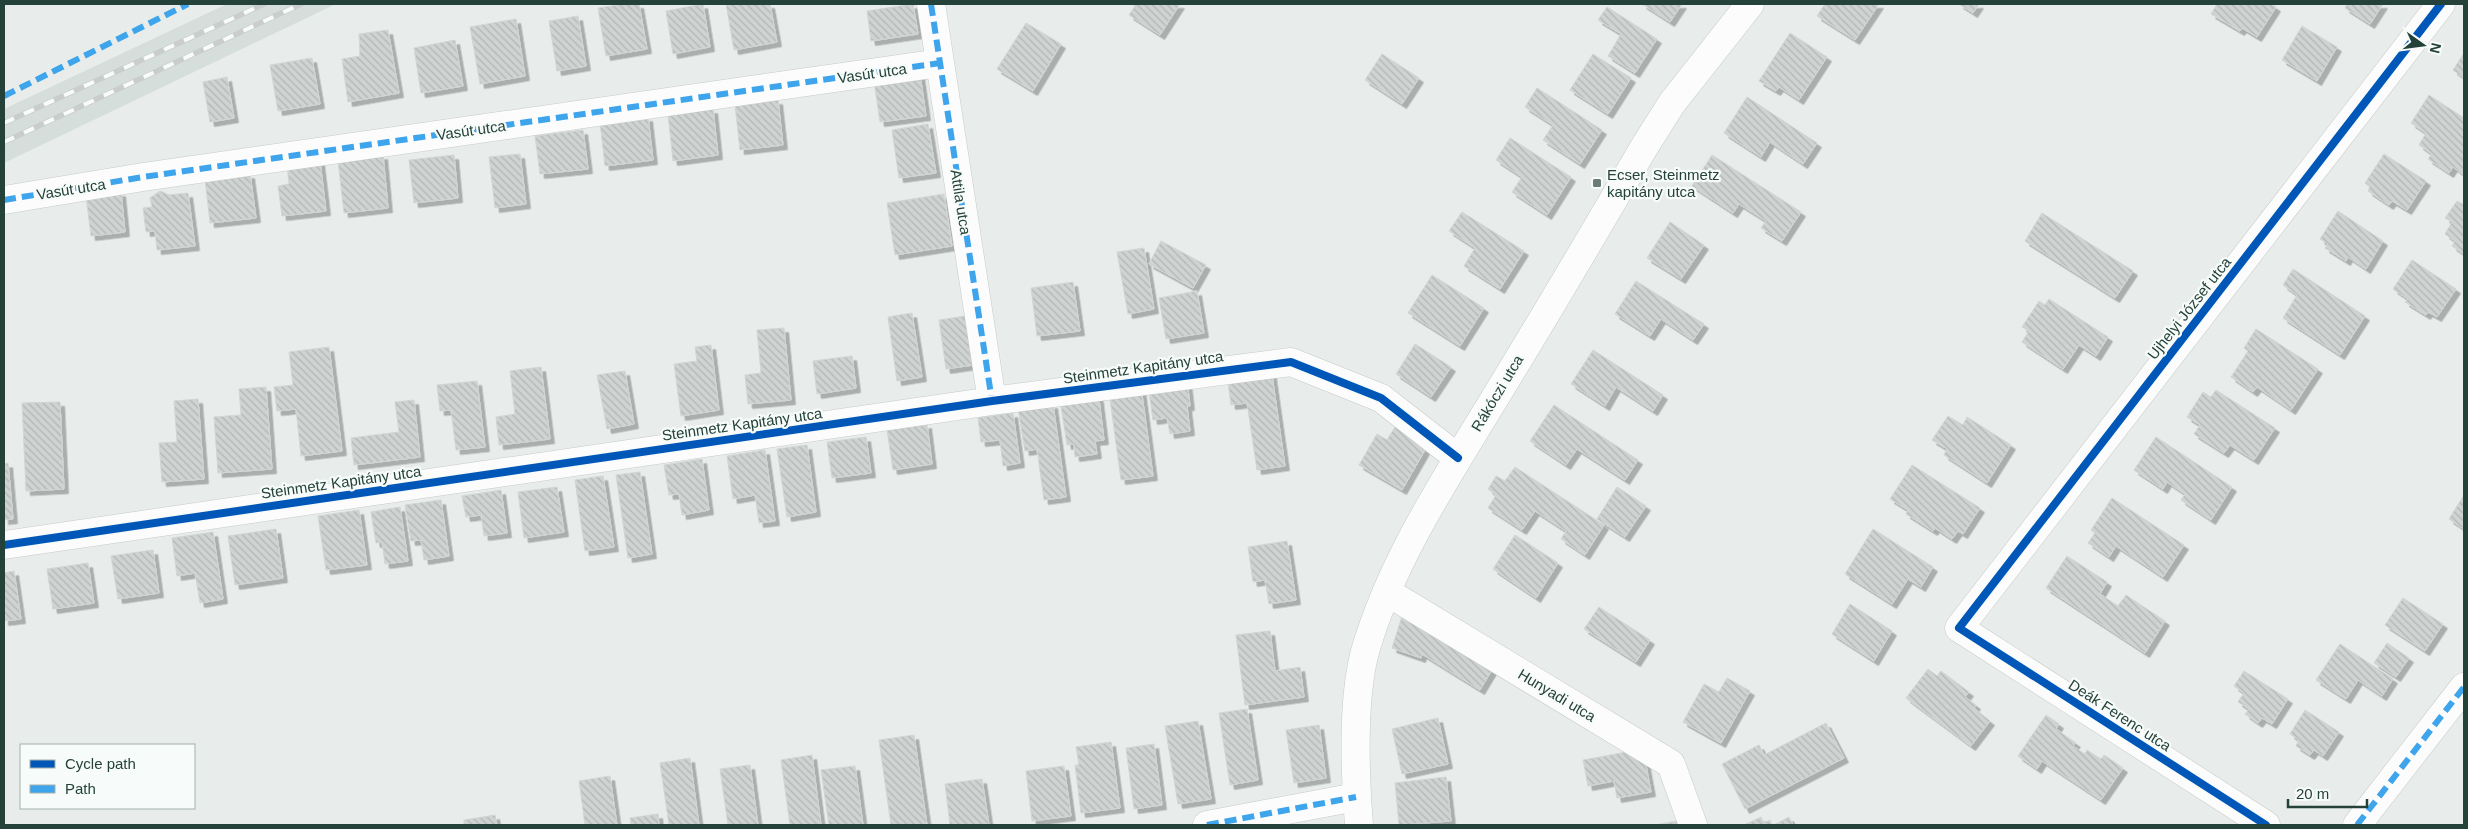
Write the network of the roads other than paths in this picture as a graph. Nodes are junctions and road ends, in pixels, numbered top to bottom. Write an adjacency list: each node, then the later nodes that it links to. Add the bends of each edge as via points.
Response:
1 (931, 4): 4 (street, Attila utca)
2 (1750, 4): 7 (street, Rákóczi utca, via 1672,103)
3 (2441, 4): 10 (street, Ujhelyi József utca)
4 (940, 63): 5 (street, Vasút utca, via 142,177); 6 (street, Attila utca)
5 (4, 200)
6 (992, 401): 7 (street, Steinmetz Kapitány utca, via 1291,362 1381,398); 8 (street, Steinmetz Kapitány utca)
7 (1458, 458): 9 (street, Rákóczi utca, via 1420,524)
8 (4, 545)
9 (1387, 592): 12 (street, Rákóczi utca, via 1366,648 1359,678); 15 (street, Hunyadi utca, via 1670,764)
10 (1959, 628): 16 (street, Deák Ferenc utca)
11 (2464, 686): 17 (street)
12 (1356, 797): 13 (street); 14 (street, Rákóczi utca)
13 (1207, 825)
14 (1358, 825)
15 (1693, 825)
16 (2266, 825)
17 (2357, 825)

